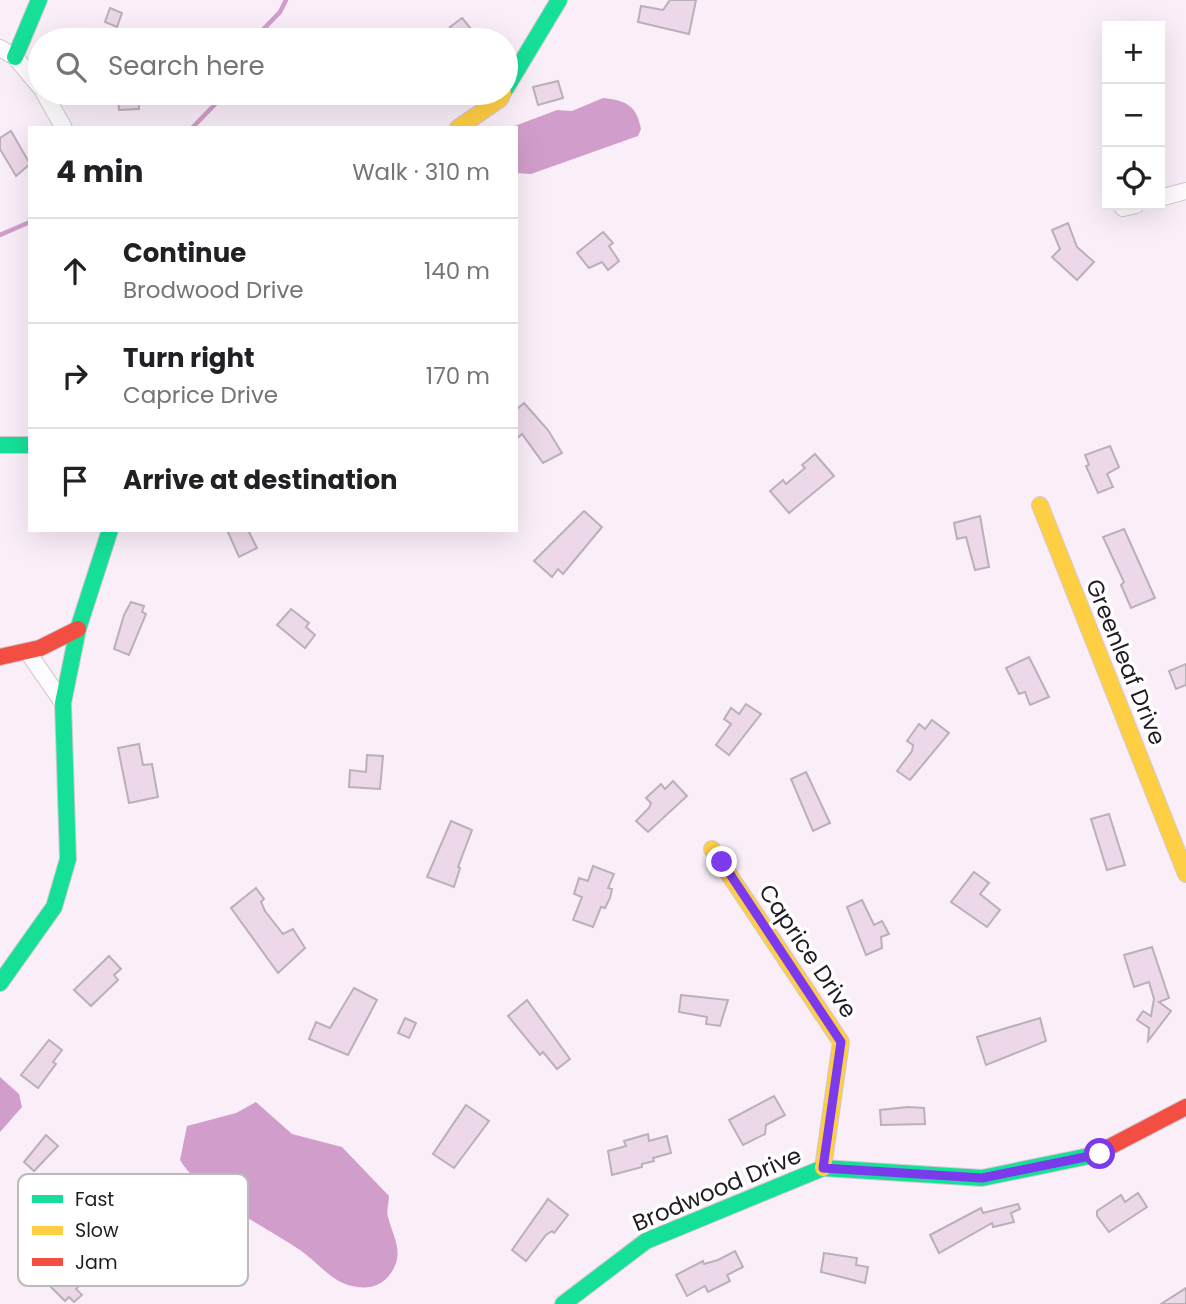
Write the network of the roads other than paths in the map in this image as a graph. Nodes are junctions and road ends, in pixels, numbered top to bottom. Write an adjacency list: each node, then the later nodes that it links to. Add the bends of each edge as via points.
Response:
1 (39, 0): 4 (street)
2 (559, 0): 5 (street)
3 (0, 48): 4 (street)
4 (15, 57): 6 (street)
5 (518, 68)
6 (28, 73)
7 (51, 105): 9 (street)
8 (491, 105): 10 (street)
9 (63, 126)
10 (461, 126)
11 (1186, 191): 12 (street)
12 (1165, 197)
13 (0, 445): 14 (street)
14 (28, 445)
15 (1040, 505): 22 (street, Greenleaf Drive)
16 (109, 532): 17 (street)
17 (78, 629): 18 (street); 20 (street)
18 (29, 654): 19 (street); 20 (street)
19 (0, 657)
20 (63, 703): 23 (street, via 68,859 54,907)
21 (712, 849): 25 (street, Caprice Drive, via 841,1042)
22 (1186, 874)
23 (0, 983)
24 (1186, 1107): 25 (street, Brodwood Drive, via 1100,1154 982,1178)
25 (823, 1168): 26 (street, Brodwood Drive, via 646,1241)
26 (563, 1304)

